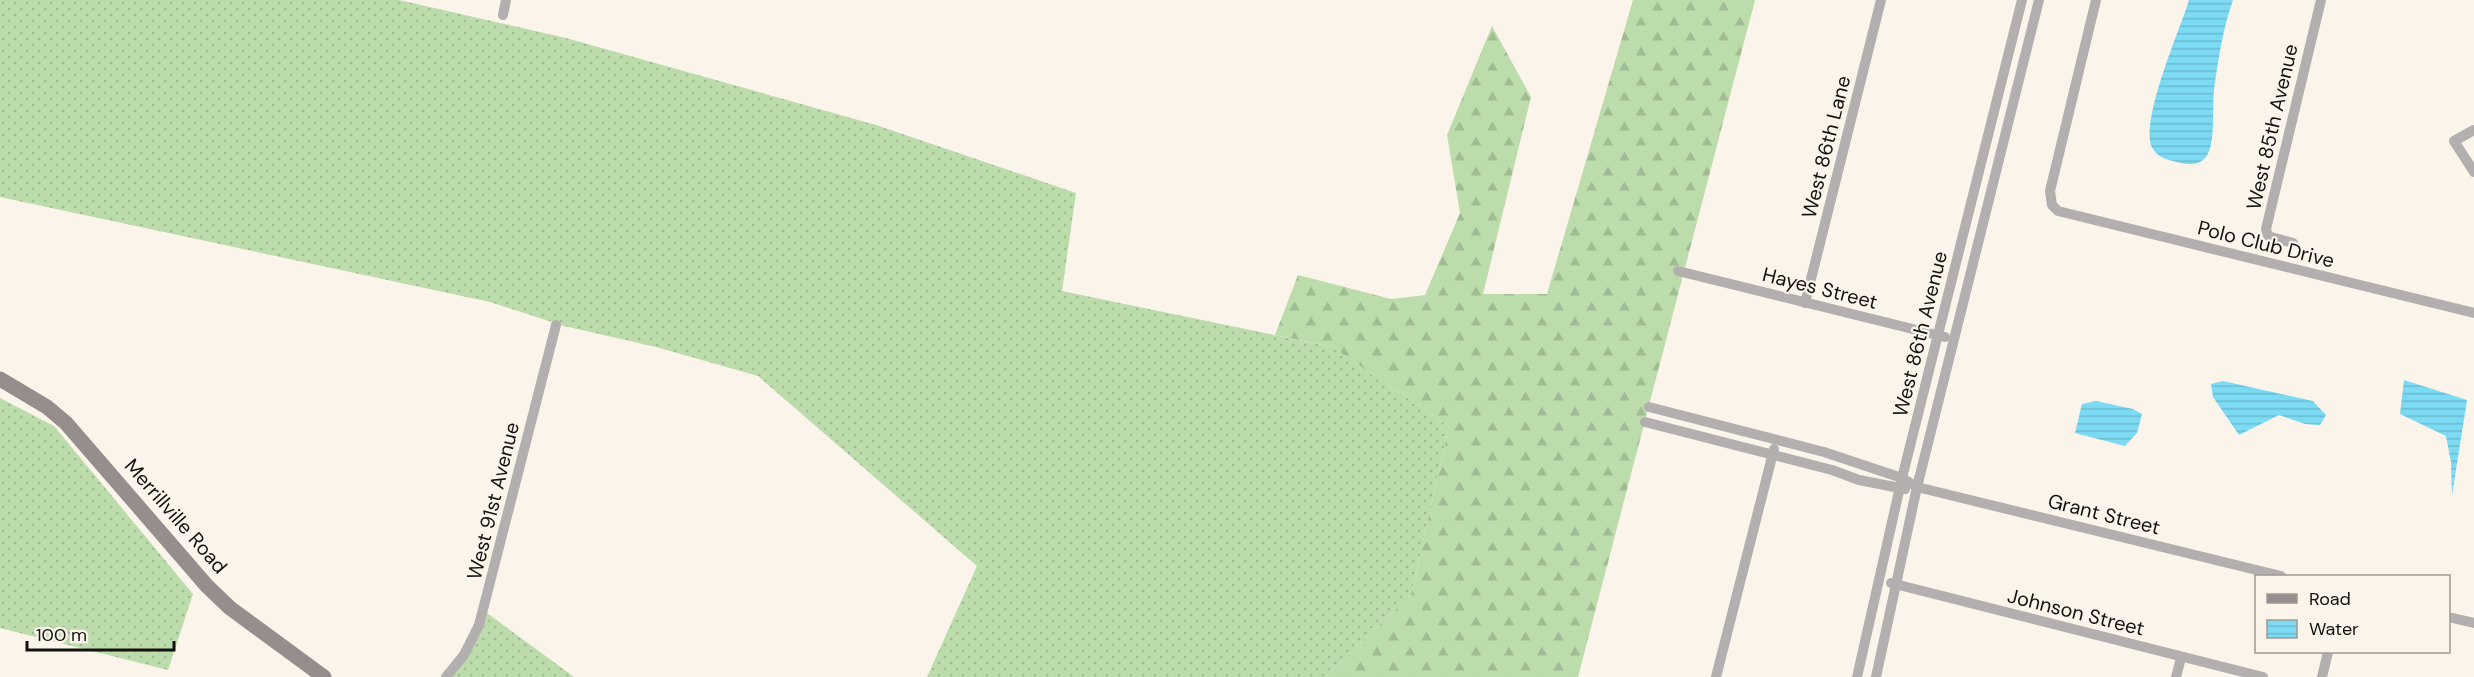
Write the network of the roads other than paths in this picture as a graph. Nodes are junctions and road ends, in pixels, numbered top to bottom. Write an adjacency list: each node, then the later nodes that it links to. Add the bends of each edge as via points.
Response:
1 (506, 0): 7 (street)
2 (1881, 0): 12 (street, West 86th Lane)
3 (2022, 0): 15 (street, West 86th Avenue)
4 (2039, 0): 16 (street, West 86th Avenue)
5 (2096, 0): 13 (street, Polo Club Drive, via 2050,191 2052,205 2058,211)
6 (2321, 0): 10 (street, West 85th Avenue, via 2266,229 2268,236)
7 (503, 15)
8 (2474, 130): 9 (street, via 2454,141)
9 (2474, 172)
10 (2293, 243)
11 (1678, 271): 12 (street, Hayes Street)
12 (1805, 303): 15 (street, Hayes Street)
13 (2474, 312)
14 (556, 326): 33 (street, West 91st Avenue, via 479,625 464,655)
15 (1939, 335): 16 (street, Hayes Street); 22 (street, West 86th Avenue)
16 (1954, 339): 23 (street, West 86th Avenue)
17 (0, 379): 32 (street, Merrillville Road, via 66,423 230,608)
18 (1649, 407): 20 (street, Grant Street)
19 (1645, 422): 21 (street, Grant Street)
20 (1777, 440): 21 (street); 22 (street, Grant Street)
21 (1773, 455): 24 (street, Grant Street); 34 (street)
22 (1902, 478): 23 (street, Grant Street); 24 (street, West 86th Avenue)
23 (1917, 487): 24 (street, Grant Street); 25 (street, Grant Street); 27 (street, West 86th Avenue)
24 (1900, 489): 26 (street, West 86th Avenue)
25 (2278, 575)
26 (1881, 580): 27 (street, Johnson Street); 35 (street, West 86th Avenue)
27 (1895, 584): 31 (street, Johnson Street); 36 (street, West 86th Avenue)
28 (2450, 617): 29 (street)
29 (2474, 623)
30 (2328, 653): 39 (street)
31 (2181, 658): 37 (street); 38 (street, Johnson Street)
32 (324, 677)
33 (446, 677)
34 (1716, 677)
35 (1857, 677)
36 (1876, 677)
37 (2176, 677)
38 (2263, 677)
39 (2322, 677)

